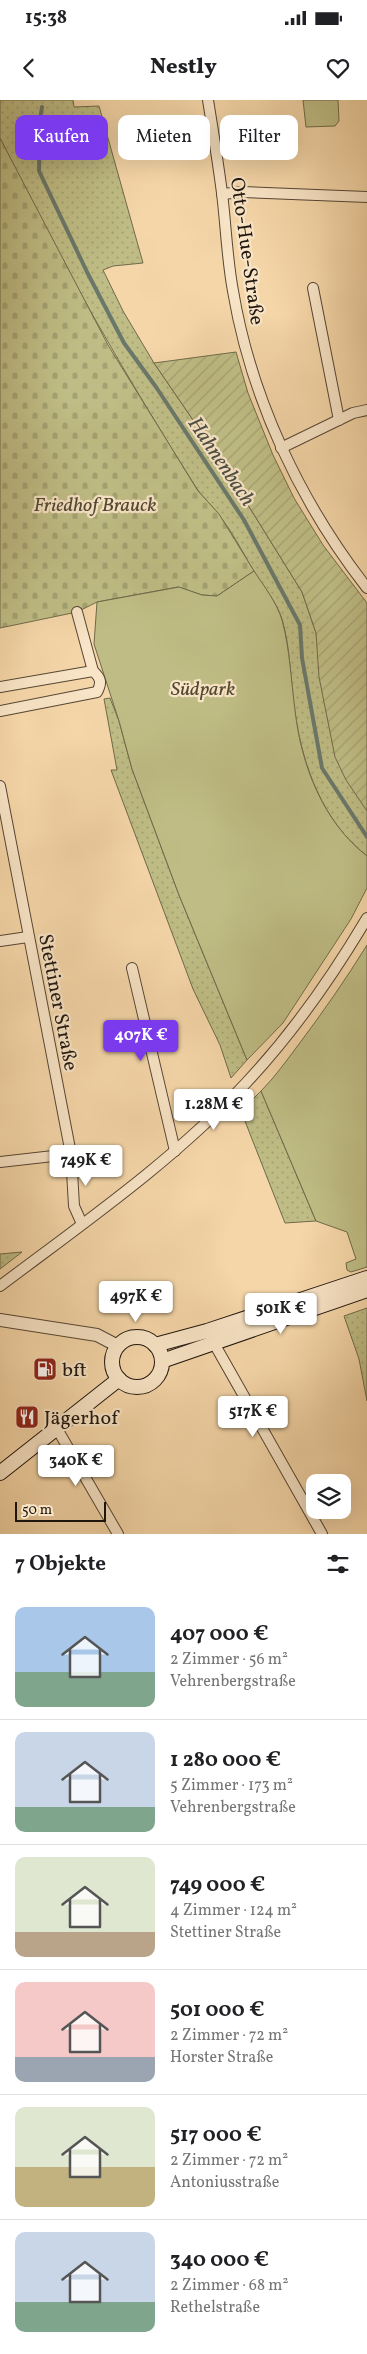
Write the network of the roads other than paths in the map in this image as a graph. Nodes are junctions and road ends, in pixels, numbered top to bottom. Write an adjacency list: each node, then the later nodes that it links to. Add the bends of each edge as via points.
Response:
1 (208, 100): 2 (street, Otto-Hue-Straße)
2 (222, 194): 3 (street); 7 (street, Otto-Hue-Straße, via 239,322 258,387)
3 (367, 196)
4 (313, 288): 6 (street)
5 (367, 410): 6 (street)
6 (339, 420): 7 (street)
7 (281, 448): 8 (street, Otto-Hue-Straße, via 325,528)
8 (367, 588)
9 (77, 612): 10 (street)
10 (93, 671): 11 (street); 12 (street, via 99,676 101,685 98,692)
11 (0, 687)
12 (0, 711)
13 (0, 786): 15 (street, Stettiner Straße)
14 (367, 918): 18 (street, via 336,970 268,1059)
15 (28, 937): 16 (street); 19 (street, Stettiner Straße)
16 (0, 941)
17 (132, 968): 18 (street)
18 (175, 1151): 21 (street)
19 (71, 1154): 20 (street); 21 (street, Stettiner Straße, via 74,1206)
20 (0, 1162)
21 (82, 1224): 23 (street)
22 (367, 1278): 26 (main road)
23 (0, 1286)
24 (367, 1290): 26 (main road)
25 (0, 1320): 28 (street, via 91,1333)
26 (210, 1337): 27 (main road); 29 (main road); 34 (street)
27 (155, 1345): 28 (main road, via 146,1338 136,1337); 29 (main road)
28 (118, 1346): 30 (main road, via 112,1362)
29 (162, 1362): 30 (main road, via 158,1375 144,1386 133,1386)
30 (119, 1379): 31 (main road)
31 (56, 1427): 32 (main road); 33 (street)
32 (0, 1473)
33 (118, 1534)
34 (322, 1534)

